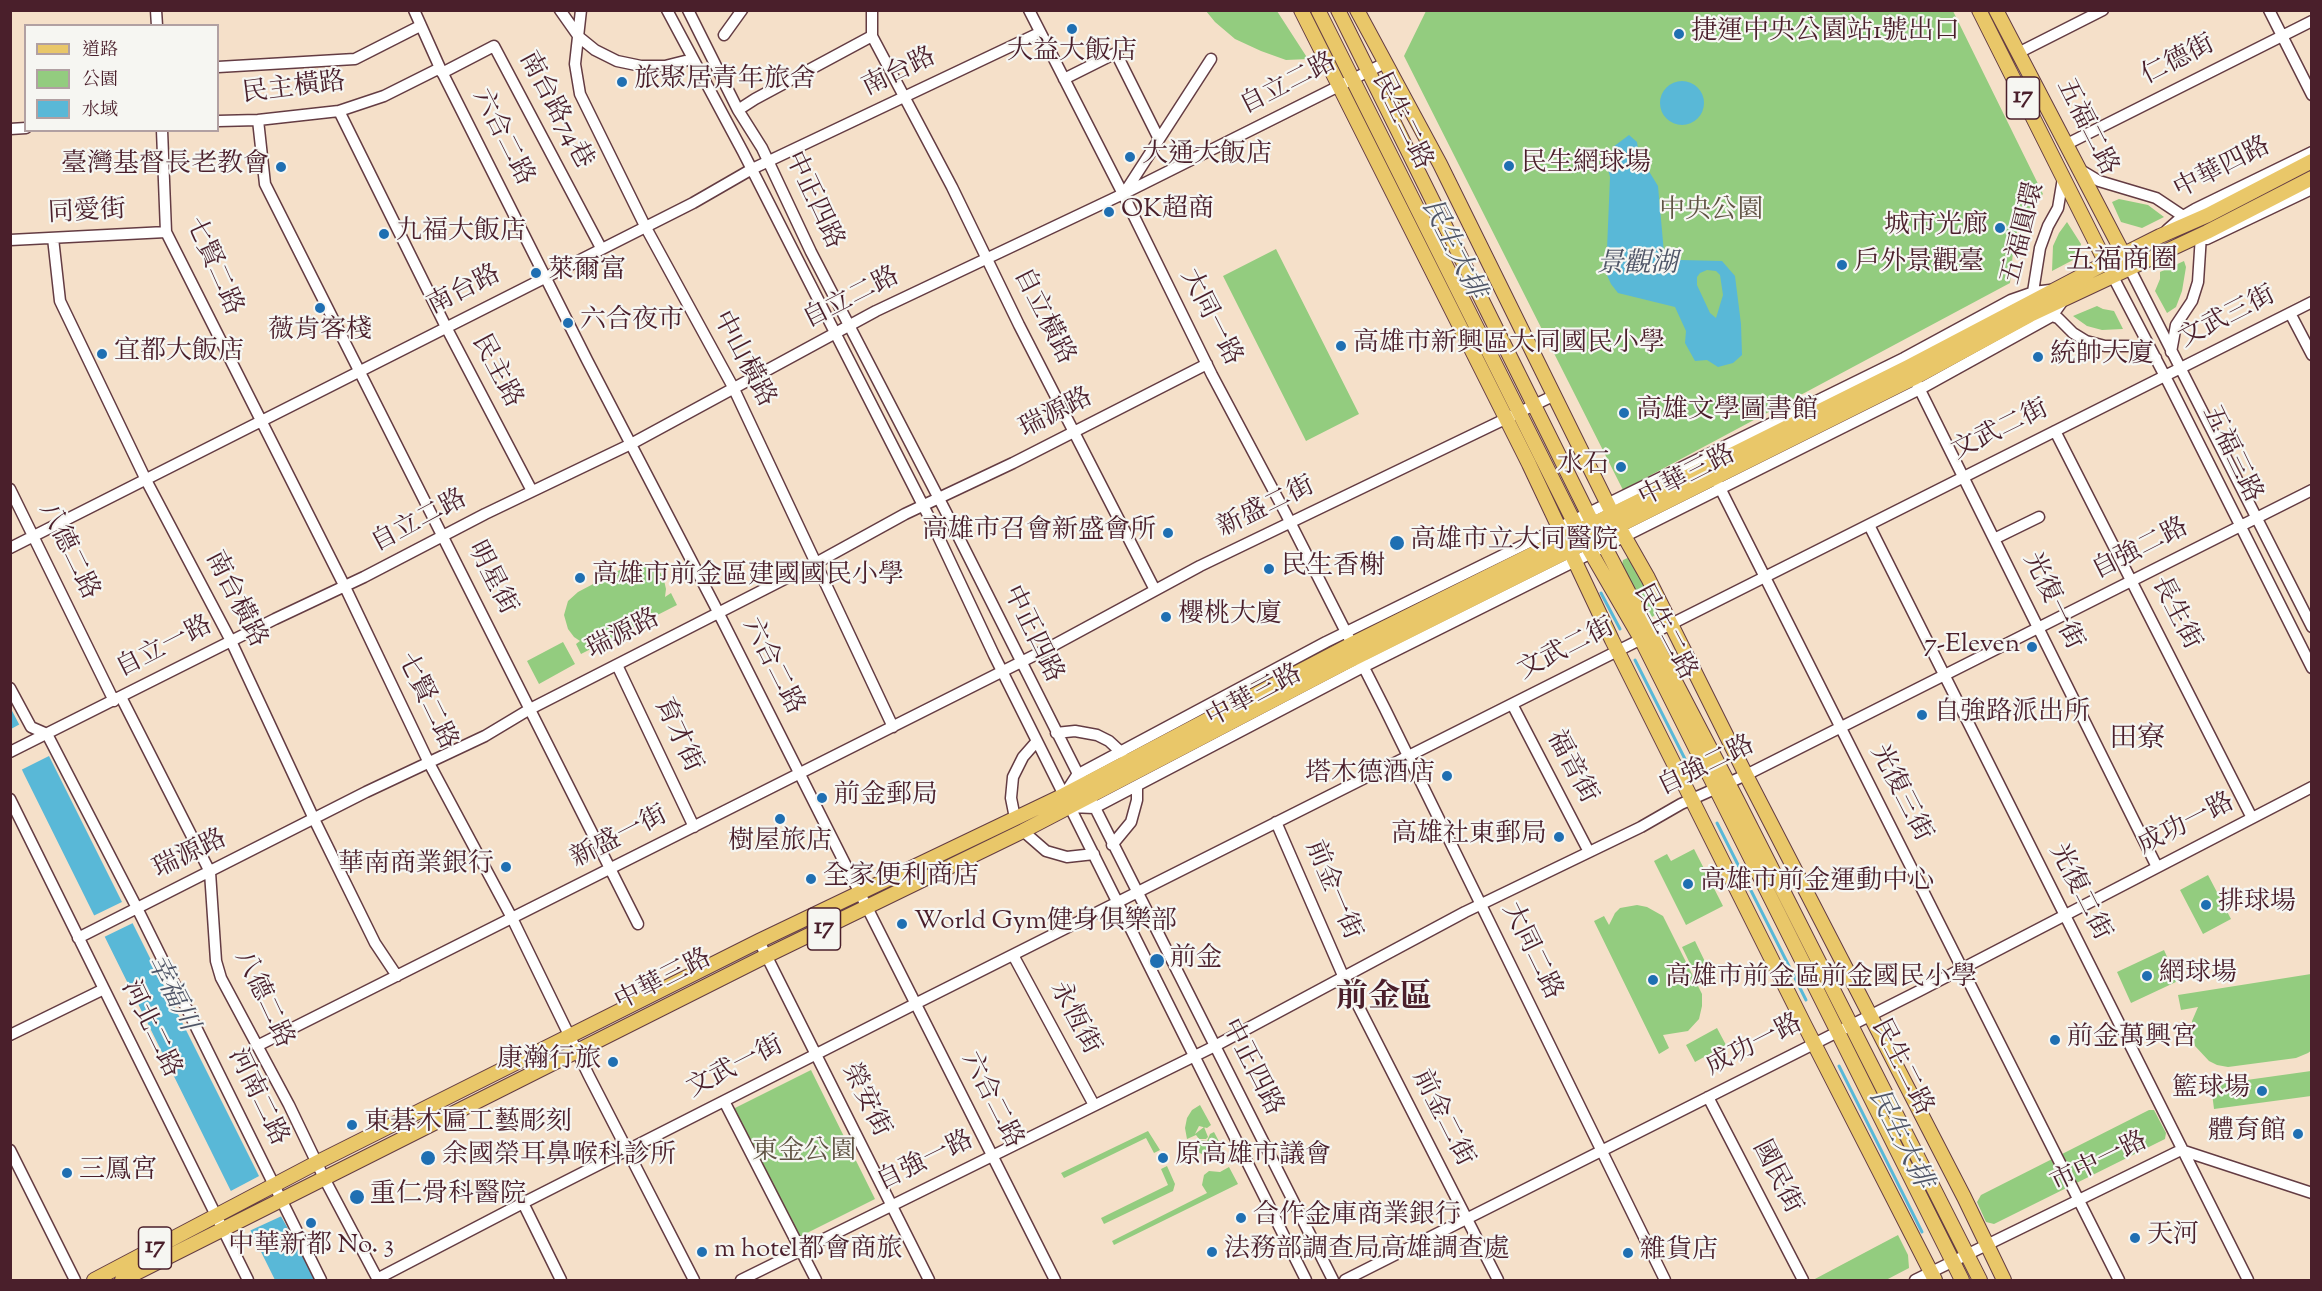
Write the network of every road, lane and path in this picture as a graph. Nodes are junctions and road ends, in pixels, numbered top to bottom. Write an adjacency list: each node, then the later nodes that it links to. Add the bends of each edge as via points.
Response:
1 (414, 10): 18 (street, 六合二路)
2 (560, 10): 21 (street)
3 (581, 10): 21 (street, 中山橫路)
4 (667, 10): 47 (street, 中正四路)
5 (688, 10): 36 (street, 中正四路)
6 (742, 10): 20 (street)
7 (872, 10): 22 (street)
8 (1029, 10): 19 (street, 大同一路)
9 (1301, 10): 33 (main road)
10 (1318, 10): 32 (main road, 民生二路)
11 (1338, 10): 30 (main road, 民生二路)
12 (1357, 10): 27 (main road)
13 (1979, 10): 48 (main road, 五福二路 / 17)
14 (1996, 10): 24 (main road, 五福二路 / 17)
15 (2103, 10): 24 (street)
16 (2269, 10): 23 (street)
17 (2312, 21): 23 (street, 仁德街)
18 (420, 26): 28 (street, via 355,59); 29 (street, 六合二路)
19 (1039, 33): 31 (street, 大同一路); 35 (street, 南台路)
20 (724, 35)
21 (579, 36): 26 (street, via 617,61 640,66); 53 (street, 中山橫路, via 575,64 580,94)
22 (872, 36): 35 (street, 自立橫路); 36 (street)
23 (2282, 36): 34 (street); 42 (street, 仁德街)
24 (2019, 53): 42 (main road, 五福二路 / 17)
25 (1211, 59): 41 (street)
26 (685, 61)
27 (1385, 63): 30 (street, 自立二路); 82 (main road)
28 (219, 67)
29 (441, 70): 37 (street, 民主橫路); 59 (street, 南台路74巷, via 494,46); 64 (street, 六合二路)
30 (1369, 71): 32 (street, 自立二路); 83 (main road, 民生二路)
31 (1064, 79): 41 (street, via 1116,52); 51 (street, 大同一路)
32 (1352, 79): 33 (street, 自立二路); 84 (main road, 民生二路)
33 (1338, 86): 51 (street, 自立二路); 86 (main road)
34 (2312, 95)
35 (904, 97): 44 (street, 南台路); 61 (street, 自立橫路)
36 (738, 110): 44 (street, 中正四路)
37 (339, 111): 38 (street, 民主橫路); 71 (street, 民主路)
38 (258, 120): 39 (street, 民主橫路); 78 (street, 明星街, via 265,184)
39 (219, 121)
40 (162, 132): 54 (street, 七賢二路)
41 (1160, 139): 51 (street)
42 (2067, 144): 46 (main road, 五福二路 / 17)
43 (2312, 152): 52 (street, 中華四路)
44 (769, 161): 47 (street, 南台路); 70 (street, 中正四路)
45 (2312, 161): 55 (main road, 中華四路)
46 (2079, 169): 52 (street, 五福圓環, via 2099,181 2156,198); 60 (main road, 五福二路 / 17)
47 (752, 170): 53 (street, 南台路); 72 (street, 中正四路)
48 (2063, 175): 63 (main road, 五福二路 / 17); 66 (street, 五福圓環, via 2058,208 2040,248)
49 (2312, 178): 57 (main road, 中華四路)
50 (2312, 189): 57 (street, 中華四路)
51 (1123, 194): 61 (street, 自立二路); 76 (street, 大同一路)
52 (2182, 216): 55 (street, 中華四路)
53 (645, 226): 59 (street, 南台路); 81 (street, 中山橫路)
54 (166, 232): 56 (street, 同愛街); 85 (street, 七賢二路)
55 (2160, 236): 60 (main road, 中華四路)
56 (53, 238): 58 (street, 同愛街); 92 (street, 南台橫路, via 60,302)
57 (2200, 239): 62 (main road, 中華四路, via 2180,244); 73 (street, via 2198,282 2192,301 2175,325)
58 (10, 240)
59 (601, 248): 64 (street, 南台路)
60 (2124, 255): 62 (main road, 五福二路 / 17); 63 (main road, 中華四路)
61 (987, 259): 70 (street, 自立二路); 87 (street, 自立橫路)
62 (2130, 268): 63 (main road, 中華三路 / 17); 73 (street, 五福三路)
63 (2109, 270): 65 (main road, 中華三路 / 17); 75 (street, 五福三路)
64 (546, 276): 71 (street, 南台路); 89 (street, 六合二路)
65 (2059, 295): 66 (main road, 中華三路 / 17); 69 (street, 中華三路 / 17); 79 (main road, 中華三路 / 17, via 2030,315)
66 (2032, 298): 79 (main road, 中華三路 / 17)
67 (2312, 302): 68 (street, 文武三街)
68 (2290, 313): 74 (street); 77 (street, 文武三街)
69 (2052, 316): 75 (street, 五福圓環, via 2086,341 2130,346); 79 (street, 中華三路 / 17)
70 (849, 325): 72 (street, 自立二路); 96 (street, 中正四路)
71 (446, 327): 78 (street, 南台路); 95 (street, 民主路)
72 (835, 333): 81 (street, 自立二路); 97 (street, 中正四路)
73 (2171, 352): 77 (street, 五福三路)
74 (2312, 355)
75 (2156, 358): 80 (street, 五福三路)
76 (1207, 364): 87 (street, 瑞源路); 101 (street, 大同一路)
77 (2180, 369): 80 (street, 文武三街); 99 (street, 五福三路)
78 (359, 371): 85 (street, 南台路); 106 (street, 明星街)
79 (1912, 373): 90 (main road, 中華三路 / 17); 90 (street, 中華三路 / 17); 91 (street, 光復一街)
80 (2165, 376): 88 (street, 文武二街); 103 (street, 五福三路)
81 (733, 387): 89 (street, 自立二路); 111 (street, 中山橫路)
82 (1555, 395): 83 (street, 新盛二街); 100 (main road)
83 (1535, 406): 84 (street, 新盛二街); 104 (main road, 民生二路)
84 (1520, 413): 86 (street, 新盛二街); 107 (main road, 民生二路)
85 (262, 420): 92 (street, 南台路); 114 (street, 七賢二路)
86 (1506, 420): 101 (street, 新盛二街); 109 (main road)
87 (1076, 431): 96 (street, 瑞源路); 115 (street, 自立橫路)
88 (2055, 431): 91 (street, 文武二街); 113 (street, 長生街)
89 (631, 444): 95 (street, 自立二路); 116 (street, 六合二路)
90 (1712, 472): 100 (main road, 中華三路 / 17); 100 (street, 中華三路 / 17); 112 (street, 光復三街)
91 (1963, 476): 102 (street, 文武二街); 108 (street, 光復一街)
92 (147, 480): 105 (street, 南台路); 121 (street, 南台橫路)
93 (10, 489): 105 (street, 八德二路)
94 (2312, 490): 99 (street, 自強二路)
95 (532, 491): 106 (street, 自立二路)
96 (938, 498): 97 (street, 瑞源路); 124 (street, 中正四路)
97 (923, 505): 111 (street, 瑞源路); 127 (street, 中正四路)
98 (2039, 516): 108 (street)
99 (2258, 518): 103 (street, 自強二路); 118 (street, 五福三路)
100 (1616, 520): 104 (main road, 中華三路 / 17); 104 (street, 中華三路 / 17); 117 (main road)
101 (1290, 522): 115 (street, 新盛二街); 122 (street, 大同一路)
102 (1869, 525): 112 (street, 文武二街); 128 (street, 光復二街)
103 (2241, 527): 113 (street, 自強二路); 126 (street, 五福三路)
104 (1596, 530): 107 (main road, 中華三路 / 17); 107 (street, 中華三路 / 17); 120 (main road, 民生二路)
105 (35, 536): 110 (street, 南台路); 130 (street, 八德二路)
106 (443, 536): 114 (street, 自立二路); 132 (street, 明星街)
107 (1582, 538): 109 (main road, 中華三路 / 17); 109 (street, 中華三路 / 17); 120 (main road, 民生二路)
108 (1994, 539): 119 (street, 光復一街)
109 (1567, 545): 122 (main road, 中華三路 / 17); 122 (street, 中華三路 / 17); 123 (main road)
110 (10, 548)
111 (816, 563): 116 (street, 瑞源路); 133 (street, 中山橫路)
112 (1765, 577): 117 (street, 文武二街); 134 (street, 光復三街)
113 (2132, 581): 119 (street, 自強二路); 152 (street, 長生街)
114 (345, 587): 121 (street, 自立一路); 141 (street, 七賢二路)
115 (1155, 590): 124 (street, 新盛二街)
116 (719, 613): 125 (street, 瑞源路); 142 (street, 六合二路)
117 (1671, 624): 120 (street, 文武二街); 143 (main road)
118 (2312, 627)
119 (2039, 628): 128 (street, 自強二路); 160 (street, 光復一街)
120 (1646, 637): 123 (street, 文武二街); 144 (main road, 民生二路)
121 (231, 641): 130 (street, 自立一路); 153 (street, 南台橫路)
122 (1355, 650): 139 (street, 中華三路 / 17); 140 (street, 大同二路); 145 (street, 中華三路 / 17); 147 (main road, 中華三路 / 17)
123 (1618, 651): 131 (street, 文武二街); 149 (main road)
124 (1020, 663): 127 (street, 新盛二街); 135 (street, 中正四路)
125 (617, 665): 132 (street, 瑞源路); 155 (street, 育才街)
126 (2312, 668)
127 (1003, 672): 133 (street, 新盛一街); 137 (street, 中正四路)
128 (1944, 675): 134 (street, 自強二路); 169 (street, 光復二街)
129 (10, 688): 136 (street, 河南二路, via 30,727)
130 (118, 699): 136 (street, 自立一路); 162 (street, 八德二路)
131 (1512, 704): 140 (street, 文武二街); 158 (street, 福音街)
132 (530, 709): 141 (street, 瑞源路); 161 (street, 明星街)
133 (893, 727): 142 (street, 新盛一街)
134 (1840, 727): 143 (street, 自強二路); 176 (street, 光復三街)
135 (1056, 734): 139 (street, via 1075,731 1097,735); 147 (street, 中正四路)
136 (43, 736): 138 (street, 自立一路); 167 (street, 河南二路)
137 (1037, 741): 150 (street, 中正四路); 151 (street, via 1013,777 1011,798)
138 (10, 752)
139 (1122, 753): 147 (street, 中華三路 / 17)
140 (1408, 756): 154 (street, 文武二街); 166 (street, 大同二路)
141 (429, 763): 153 (street, 瑞源路); 170 (street, 七賢二路)
142 (800, 773): 155 (street, 新盛一街); 163 (street, 六合二路)
143 (1746, 775): 144 (street, 自強二路); 181 (main road)
144 (1722, 786): 149 (street, 自強二路); 182 (main road, 民生二路); 183 (main road, 民生二路)
145 (1137, 787): 147 (street, 中華三路 / 17); 157 (street, via 1131,822)
146 (2312, 787): 152 (street, 成功一路)
147 (1085, 791): 150 (main road, 中華三路 / 17); 150 (street, 中華三路 / 17); 157 (street, 中正四路)
148 (10, 799): 172 (street, 河北二路)
149 (1694, 800): 158 (street, 自強二路); 186 (main road)
150 (1067, 801): 151 (main road, 中華三路 / 17); 156 (main road, 中華三路 / 17); 159 (street, 中正四路)
151 (1015, 818): 163 (main road, 中華三路 / 17)
152 (2252, 818): 160 (street, 成功一路)
153 (314, 819): 162 (street, 瑞源路); 177 (street, 南台橫路, via 375,943)
154 (1276, 822): 164 (street, 文武二街); 178 (street, 前金一街)
155 (694, 827): 161 (street, 新盛一街)
156 (1023, 831): 159 (street, via 1046,851 1067,857); 168 (main road, 中華三路 / 17)
157 (1113, 845): 164 (street, 中正四路)
158 (1589, 852): 166 (street, 自強二路)
159 (1094, 854): 165 (street, 中正四路)
160 (2157, 867): 169 (street, 成功一路)
161 (610, 869): 170 (street, 新盛一街); 171 (street, 明星街)
162 (210, 872): 167 (street, 瑞源路); 187 (street, 八德二路, via 216,961)
163 (858, 893): 168 (street, 六合二路); 173 (main road, 中華三路 / 17)
164 (1136, 893): 165 (street, 文武二街); 188 (street, 中正四路)
165 (1117, 902): 174 (street, 文武一街); 190 (street, 中正四路)
166 (1482, 904): 178 (street, 自強二路); 198 (street, 大同二路)
167 (137, 908): 172 (street, 瑞源路); 202 (street, 河南二路)
168 (867, 908): 175 (main road, 中華三路 / 17); 180 (street, 六合二路)
169 (2064, 916): 176 (street, 成功一路); 197 (street, 光復二街)
170 (512, 918): 177 (street, 新盛一街); 185 (street, 七賢二路)
171 (638, 924)
172 (82, 936): 179 (street, 河北二路)
173 (759, 941): 175 (street, 榮安街); 185 (main road, 中華三路 / 17)
174 (1013, 955): 180 (street, 文武一街); 194 (street, 永恆街)
175 (766, 956): 189 (main road, 中華三路 / 17); 191 (street, 榮安街)
176 (1962, 968): 181 (street, 成功一路); 204 (street, 光復三街)
177 (397, 976): 187 (street, 新盛一街)
178 (1344, 978): 188 (street, 自強二路); 209 (street, 前金二街)
179 (104, 989): 184 (street); 208 (street, 河北二路)
180 (915, 1004): 191 (street, 文武一街); 199 (street, 六合二路)
181 (1869, 1015): 182 (street, 成功一路); 211 (main road)
182 (1851, 1024): 183 (street, 成功一路); 213 (main road, 民生二路)
183 (1837, 1031): 186 (street, 成功一路); 214 (main road, 民生二路)
184 (10, 1035)
185 (570, 1036): 189 (street, 七賢二路); 200 (main road, 中華三路 / 17)
186 (1814, 1042): 192 (street, 成功一路); 215 (main road)
187 (257, 1046): 200 (street, 八德二路)
188 (1213, 1047): 190 (street, 自強二路); 229 (street, 中正四路)
189 (578, 1052): 196 (street, 七賢二路); 201 (main road, 中華三路 / 17)
190 (1195, 1054): 194 (street, 自強一路); 228 (street, 中正四路)
191 (816, 1055): 193 (street, 文武一街); 207 (street, 榮安街)
192 (1708, 1097): 198 (street, 成功一路); 233 (street, 國民街)
193 (724, 1101): 196 (street, 文武一街); 212 (street)
194 (1094, 1105): 199 (street, 自強一路)
195 (10, 1150): 217 (street)
196 (628, 1150): 206 (street, 文武一街); 223 (street, 七賢二路)
197 (2181, 1150): 203 (street, 市中一路); 204 (street, 市中一路); 239 (street, 光復二街)
198 (1602, 1151): 209 (street, 成功一路); 232 (street, 大同二路)
199 (992, 1155): 207 (street, 自強一路); 227 (street, 六合二路)
200 (316, 1163): 201 (street, 八德二路); 202 (main road, 中華三路 / 17)
201 (324, 1178): 205 (main road, 中華三路 / 17); 216 (street, 八德二路)
202 (274, 1186): 205 (street, 河南二路); 208 (main road, 17)
203 (2312, 1193)
204 (2078, 1199): 211 (street, 市中一路); 238 (street, 光復三街)
205 (281, 1201): 210 (main road, 17); 221 (street, 河南二路)
206 (523, 1203): 216 (street, 文武一街); 222 (street)
207 (891, 1206): 212 (street, 自強一路); 226 (street, 榮安街)
208 (216, 1215): 210 (street, 河北二路); 218 (main road, 17)
209 (1466, 1220): 230 (street, 成功一路); 231 (street, 前金二街)
210 (223, 1230): 219 (main road, 17); 220 (street, 河北二路)
211 (1986, 1244): 213 (street, 市中一路); 237 (main road)
212 (801, 1251): 224 (street, 自強一路); 225 (street)
213 (1966, 1254): 214 (street, 市中一路); 236 (main road, 民生二路)
214 (1953, 1261): 215 (street, 市中一路); 235 (main road, 民生二路)
215 (1933, 1276): 234 (street, 市中一路)
216 (377, 1280)
217 (75, 1281)
218 (94, 1281)
219 (122, 1281)
220 (248, 1281)
221 (321, 1281)
222 (561, 1281)
223 (694, 1281)
224 (741, 1281)
225 (816, 1281)
226 (929, 1281)
227 (1055, 1281)
228 (1306, 1281)
229 (1333, 1281)
230 (1346, 1281)
231 (1498, 1281)
232 (1665, 1281)
233 (1803, 1281)
234 (1915, 1281)
235 (1962, 1281)
236 (1980, 1281)
237 (2004, 1281)
238 (2119, 1281)
239 (2248, 1281)

